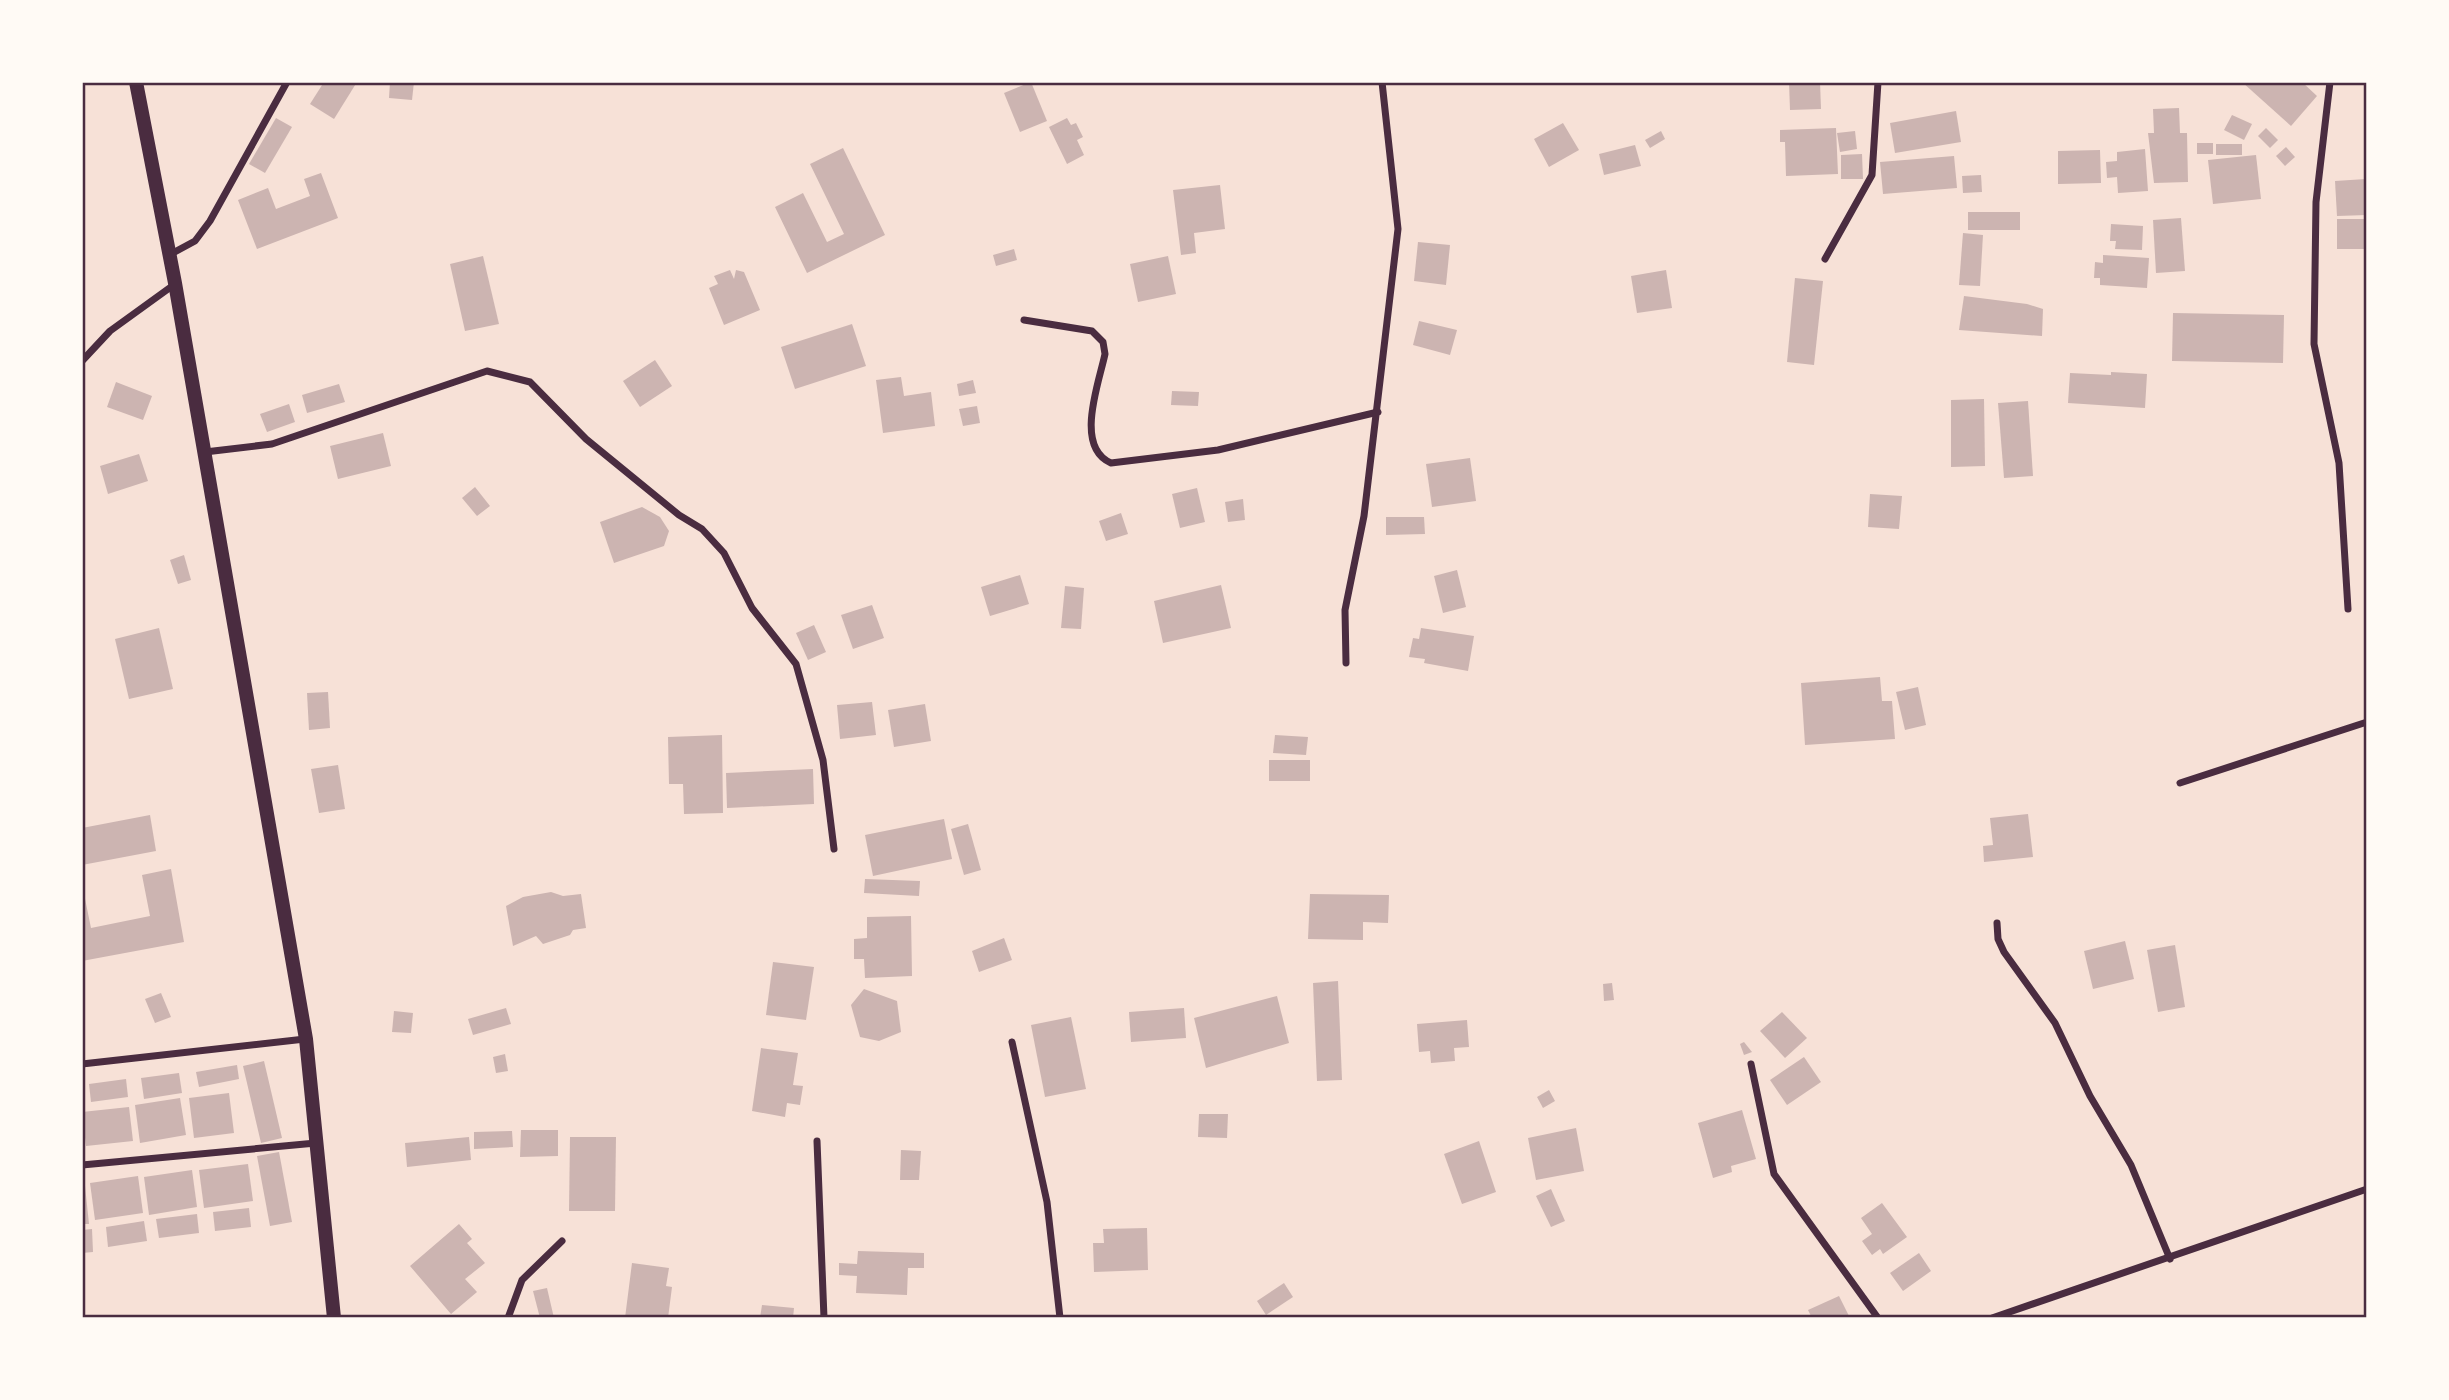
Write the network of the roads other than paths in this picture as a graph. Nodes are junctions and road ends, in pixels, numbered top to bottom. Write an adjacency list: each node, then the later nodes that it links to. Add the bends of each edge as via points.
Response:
1 (136, 82): 6 (main road)
2 (287, 82): 6 (street, via 210,221 195,240)
3 (1382, 82): 11 (street, via 1398,229)
4 (1878, 82): 7 (street, via 1872,175)
5 (2330, 82): 13 (street, via 2316,201 2314,344 2339,463)
6 (168, 255): 8 (main road)
7 (1825, 259)
8 (175, 283): 10 (street, via 110,331); 12 (main road)
9 (1024, 320): 11 (street, via 1092,331 1103,342 1105,354 1091,432 1096,452 1111,463 1218,450)
10 (82, 361)
11 (1378, 412): 14 (street, via 1345,610)
12 (205, 453): 17 (street, via 272,444 487,371 530,382 586,439 702,529 724,554 752,608 796,664 823,760); 19 (main road)
13 (2348, 609)
14 (1346, 663)
15 (2367, 722): 16 (street)
16 (2180, 783)
17 (834, 849)
18 (1997, 923): 28 (street, via 2004,952 2055,1023 2090,1096 2131,1165)
19 (306, 1039): 21 (street); 24 (main road)
20 (1012, 1042): 32 (street, via 1047,1202)
21 (82, 1064)
22 (1751, 1064): 33 (street, via 1774,1174)
23 (817, 1141): 31 (street)
24 (316, 1143): 25 (street); 29 (main road)
25 (82, 1165)
26 (2367, 1189): 28 (street)
27 (562, 1241): 30 (street, via 522,1280)
28 (2170, 1259): 34 (street)
29 (334, 1318)
30 (508, 1318)
31 (824, 1318)
32 (1060, 1318)
33 (1878, 1318)
34 (1992, 1318)

